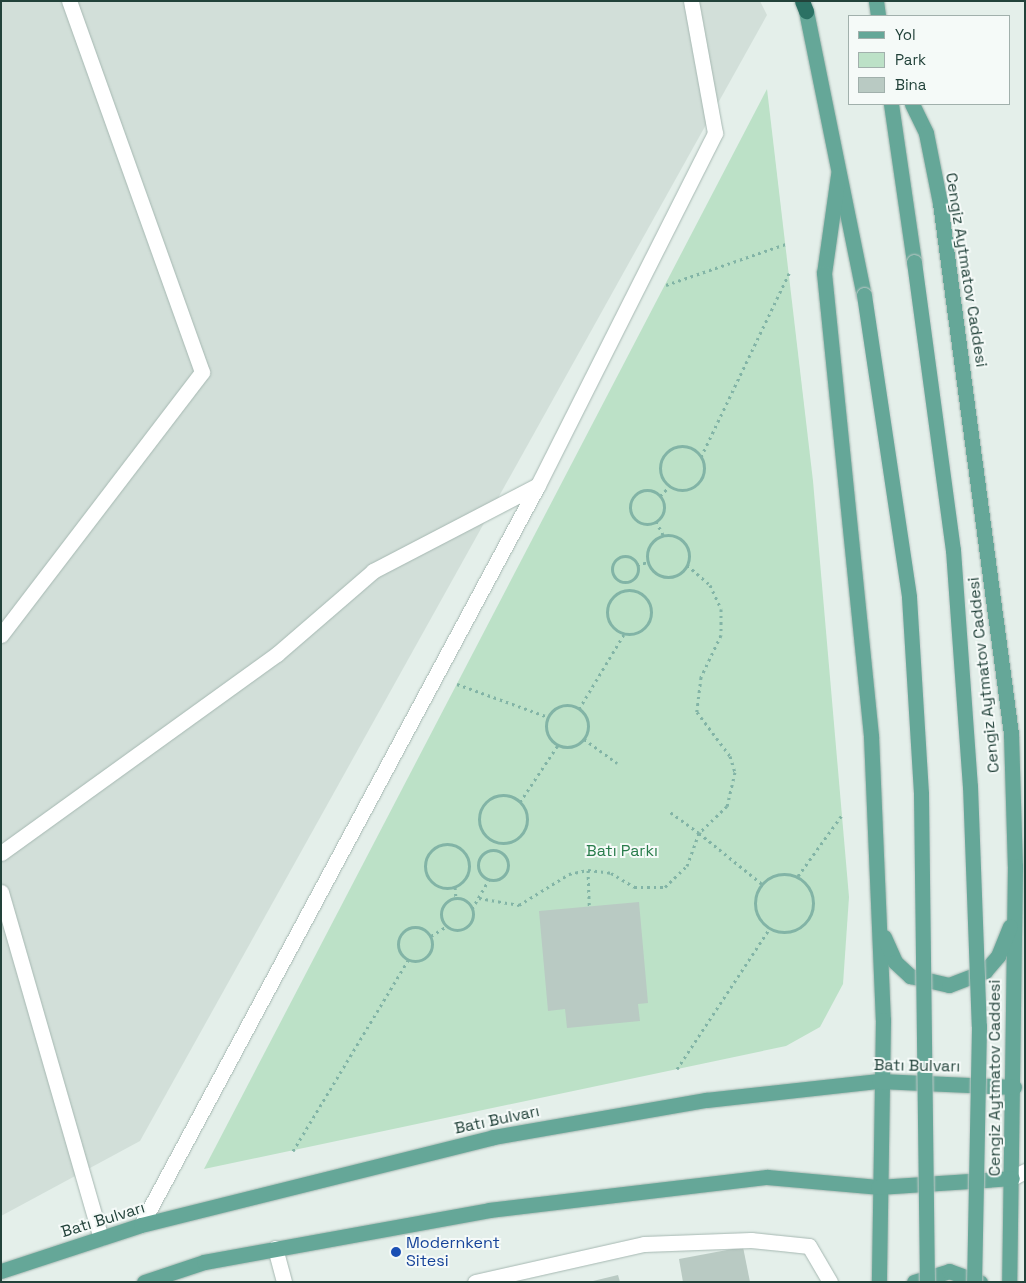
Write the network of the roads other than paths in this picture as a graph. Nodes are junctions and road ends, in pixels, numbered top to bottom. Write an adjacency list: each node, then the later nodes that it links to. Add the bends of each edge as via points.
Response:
1 (69, 1): 10 (street, via 202,372)
2 (691, 1): 9 (street, via 715,132)
3 (876, 1): 5 (main road)
4 (804, 4): 8 (main road)
5 (878, 15)
6 (891, 105): 30 (main road, Cengiz Aytmatov Caddesi, bridge, via 953,550 970,786 979,1026)
7 (912, 105): 13 (main road, Cengiz Aytmatov Caddesi, via 926,133 940,203 988,542 1011,734)
8 (838, 175): 14 (main road, via 824,273 871,736); 29 (main road, bridge, via 864,295 909,597 921,794)
9 (538, 485): 11 (street, via 372,571 277,654); 19 (street)
10 (1, 635)
11 (1, 853)
12 (1, 892): 20 (street)
13 (1014, 911): 14 (main road, via 998,956 968,981 949,985 910,976 894,962); 16 (main road, Cengiz Aytmatov Caddesi)
14 (880, 921): 15 (main road, via 883,1020)
15 (879, 1081): 16 (main road, Batı Bulvarı); 18 (main road); 19 (main road, Batı Bulvarı, via 706,1100 493,1137)
16 (1019, 1089): 17 (main road, Cengiz Aytmatov Caddesi)
17 (1018, 1175): 18 (main road); 32 (main road, Cengiz Aytmatov Caddesi)
18 (878, 1187): 21 (main road, via 767,1176 489,1210); 27 (main road)
19 (142, 1225): 20 (main road, Batı Bulvarı)
20 (101, 1238): 22 (main road, Batı Bulvarı)
21 (275, 1248): 23 (main road, via 204,1262); 24 (street)
22 (1, 1271)
23 (144, 1282)
24 (284, 1282)
25 (475, 1282): 26 (street, via 644,1244 751,1240 809,1246)
26 (830, 1282)
27 (879, 1282)
28 (914, 1282): 31 (main road, via 949,1271)
29 (927, 1282)
30 (974, 1282)
31 (980, 1282)
32 (1009, 1282)

